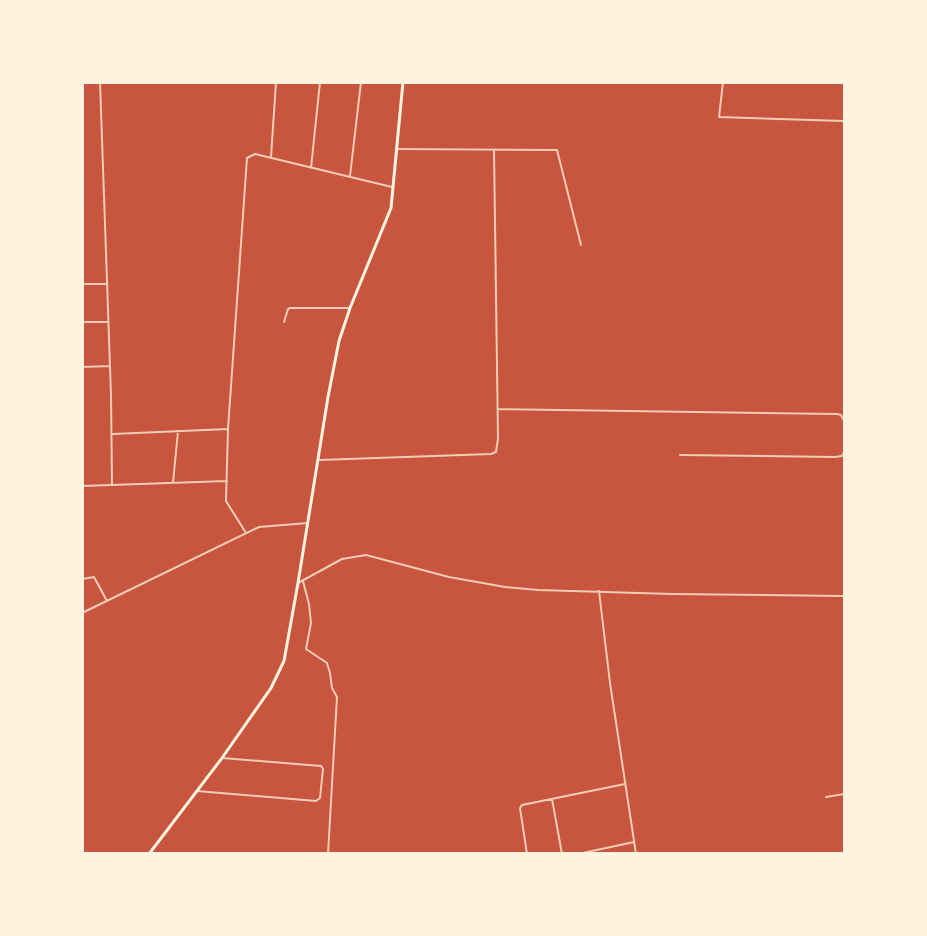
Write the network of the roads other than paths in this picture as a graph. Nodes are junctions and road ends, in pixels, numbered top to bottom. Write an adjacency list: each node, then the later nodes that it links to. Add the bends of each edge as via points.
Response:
1 (100, 82): 16 (street)
2 (276, 82): 10 (street)
3 (320, 82): 11 (street)
4 (361, 82): 12 (street)
5 (403, 82): 8 (main road)
6 (723, 82): 7 (street, via 719,117)
7 (844, 121)
8 (397, 149): 9 (street); 13 (main road)
9 (494, 150): 14 (street, via 557,150); 23 (street)
10 (271, 158): 11 (street); 25 (street, via 255,154 247,162)
11 (311, 168): 12 (street)
12 (350, 176): 13 (street)
13 (394, 188): 17 (main road, via 388,218)
14 (581, 245)
15 (82, 284): 16 (street)
16 (107, 284): 19 (street)
17 (350, 308): 20 (street, via 290,308); 30 (main road, via 336,353)
18 (82, 322): 19 (street)
19 (109, 322): 21 (street)
20 (284, 322)
21 (110, 366): 22 (street); 27 (street)
22 (82, 367)
23 (498, 409): 24 (street, via 837,414 842,415); 30 (street, via 497,449 491,454)
24 (844, 421)
25 (228, 429): 26 (street); 31 (street)
26 (178, 431): 27 (street); 32 (street)
27 (112, 434): 33 (street)
28 (844, 452): 29 (street, via 842,456 835,457)
29 (680, 455)
30 (318, 460): 35 (main road)
31 (227, 481): 32 (street); 36 (street, via 226,501)
32 (173, 483): 33 (street)
33 (112, 485): 34 (street)
34 (82, 486)
35 (308, 523): 36 (street, via 259,527); 39 (main road)
36 (246, 533): 42 (street)
37 (82, 579): 42 (street, via 94,577)
38 (303, 581): 39 (street); 40 (street, via 342,559 366,555 489,585); 52 (street, via 311,623 306,649 327,663 337,697)
39 (298, 583): 44 (main road, via 278,674)
40 (599, 591): 41 (street); 45 (street)
41 (844, 596)
42 (107, 601): 43 (street)
43 (82, 613)
44 (222, 758): 46 (main road); 46 (street, via 321,766 320,798 316,801 292,800)
45 (625, 784): 49 (street); 50 (street)
46 (196, 791): 51 (main road)
47 (844, 794): 48 (street)
48 (826, 797)
49 (552, 799): 53 (street, via 520,807); 54 (street)
50 (634, 842): 55 (street); 56 (street)
51 (149, 854)
52 (328, 854)
53 (527, 854)
54 (562, 854)
55 (578, 854)
56 (636, 854)

